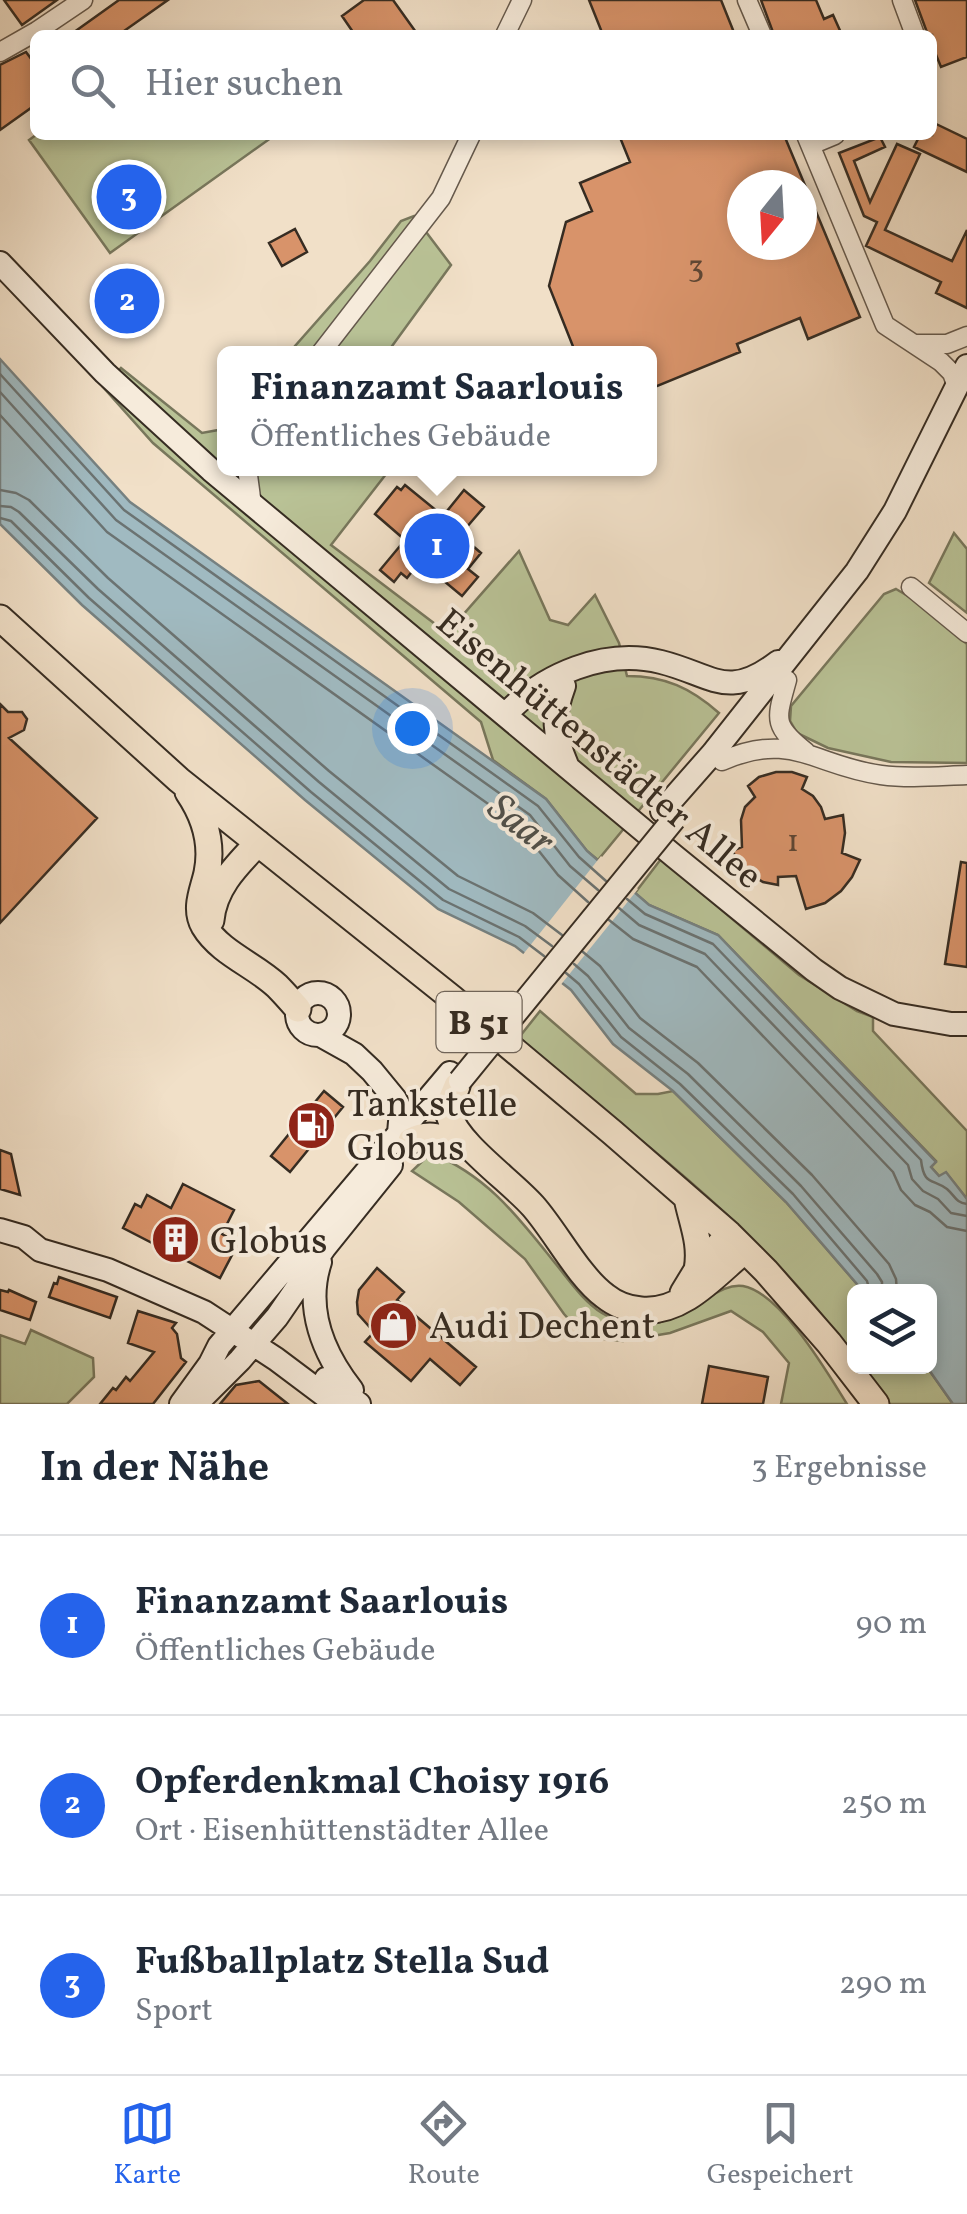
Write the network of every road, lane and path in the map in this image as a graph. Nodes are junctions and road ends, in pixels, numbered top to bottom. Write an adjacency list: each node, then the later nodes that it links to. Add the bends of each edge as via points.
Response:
1 (82, 0): 5 (street)
2 (522, 0): 6 (street)
3 (747, 0): 7 (street)
4 (902, 0): 8 (street)
5 (38, 30)
6 (507, 30)
7 (760, 30)
8 (914, 30)
9 (30, 35): 10 (street)
10 (0, 52)
11 (470, 140): 16 (street, via 442,198)
12 (809, 140): 15 (street, via 885,325)
13 (0, 264): 18 (street, Eisenhüttenstädter Allee, via 105,373)
14 (967, 336): 15 (street)
15 (916, 344): 17 (street)
16 (326, 346)
17 (964, 382): 25 (street, via 886,526); 28 (street, via 920,492 885,555)
18 (217, 464)
19 (228, 476): 21 (street, Eisenhüttenstädter Allee)
20 (249, 476): 21 (street)
21 (252, 505): 29 (street, Eisenhüttenstädter Allee)
22 (911, 587): 24 (street)
23 (0, 618): 35 (main road, B 51)
24 (967, 633)
25 (800, 644): 26 (street, via 746,681 731,684); 30 (street)
26 (687, 671): 27 (street, via 619,658); 30 (street, via 722,699)
27 (571, 678): 29 (street, via 555,677 527,694); 33 (street, via 554,728)
28 (787, 680): 31 (street, via 780,723); 32 (street)
29 (513, 722): 33 (street, Eisenhüttenstädter Allee)
30 (731, 728): 36 (street)
31 (806, 752): 32 (street, via 747,750); 34 (street, via 878,775)
32 (722, 761): 36 (street)
33 (568, 768): 41 (street, Eisenhüttenstädter Allee, via 840,988 894,1014)
34 (967, 775)
35 (179, 780): 37 (main road, B 51); 38 (main road, via 204,821)
36 (668, 815): 44 (street, bridge)
37 (250, 836): 38 (main road); 39 (main road, via 216,895 211,920); 47 (main road, B 51)
38 (206, 875): 39 (main road, via 200,914)
39 (219, 943): 40 (main road)
40 (304, 1002): 42 (street, via 300,1025 309,1033); 42 (street, via 322,994 334,1000 339,1012)
41 (967, 1024)
42 (328, 1030): 43 (street)
43 (372, 1070): 44 (street, via 420,1090); 45 (street, via 402,1111)
44 (453, 1079): 45 (street); 46 (main road, via 450,1116)
45 (405, 1137): 46 (main road); 50 (street); 53 (street)
46 (469, 1146): 52 (main road, via 532,1204 603,1295 631,1309)
47 (688, 1198): 49 (main road, B 51); 51 (main road)
48 (0, 1230): 53 (street, via 157,1274)
49 (737, 1242): 51 (main road); 52 (main road, via 694,1294); 60 (main road, B 51)
50 (325, 1247): 54 (street); 59 (street, via 314,1314 339,1374)
51 (697, 1270): 52 (main road)
52 (675, 1302)
53 (237, 1324): 54 (street); 56 (street)
54 (258, 1339): 55 (street); 57 (street)
55 (280, 1353): 58 (street); 59 (street)
56 (181, 1404)
57 (196, 1404)
58 (336, 1404)
59 (361, 1404)
60 (876, 1404)

